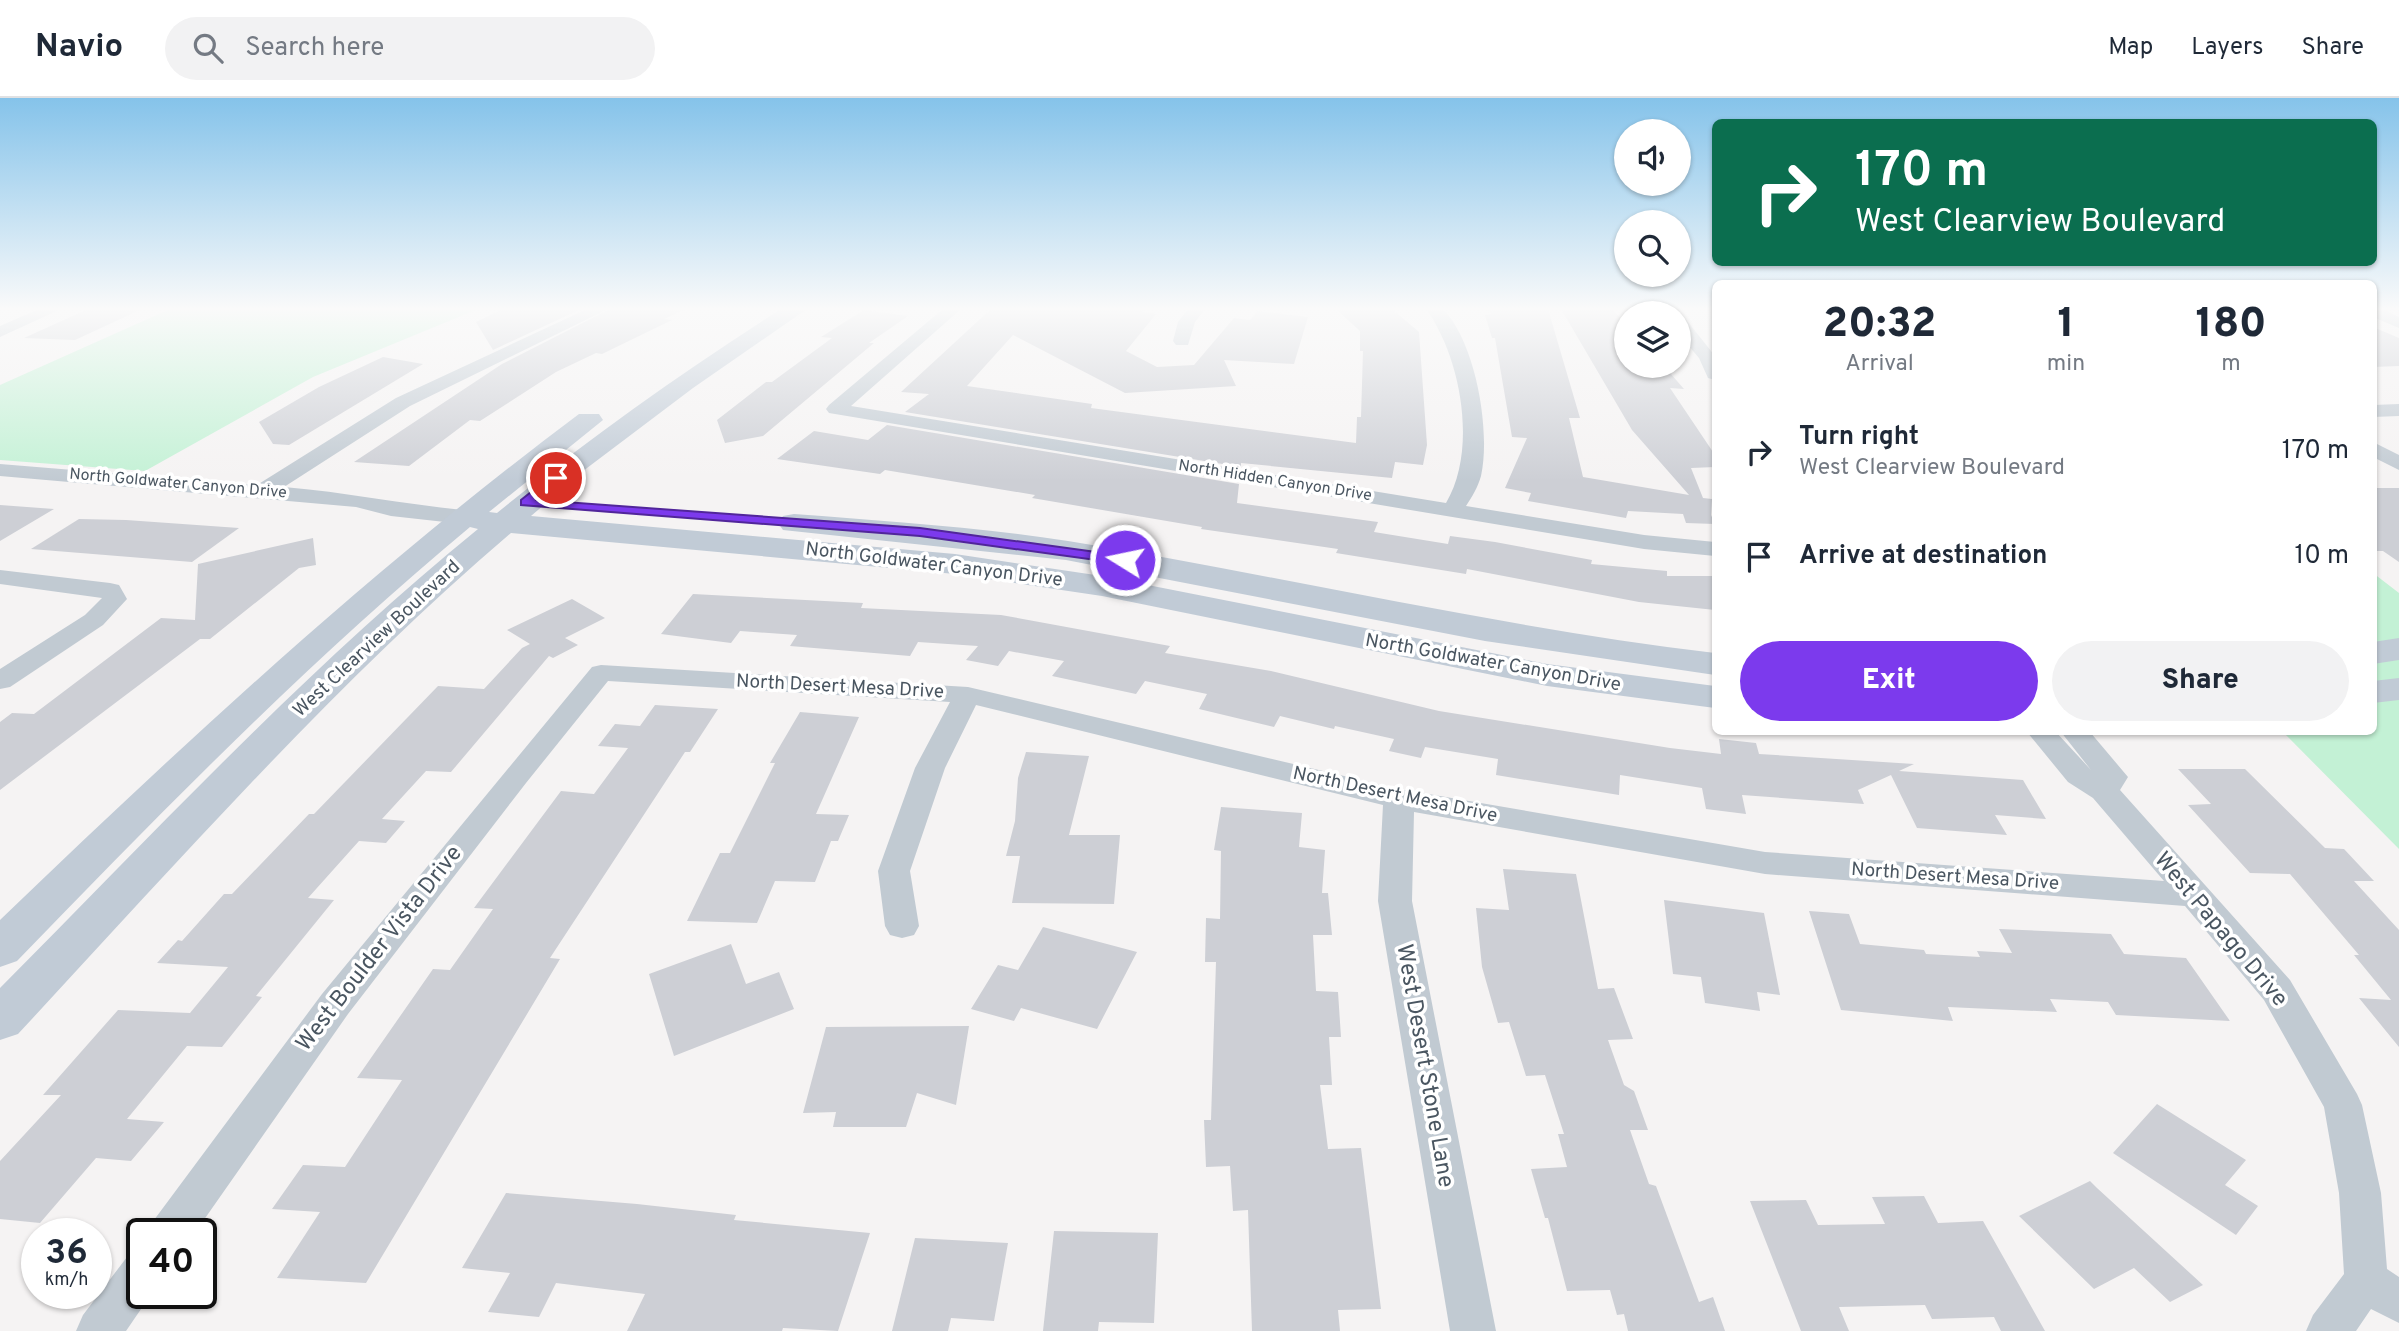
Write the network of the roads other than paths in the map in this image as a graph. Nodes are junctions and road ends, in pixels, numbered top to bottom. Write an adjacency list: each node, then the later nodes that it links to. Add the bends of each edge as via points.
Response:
1 (478, 367): 15 (street, via 403,402)
2 (667, 367): 6 (street)
3 (707, 367): 17 (street, West Clearview Boulevard)
4 (886, 367): 16 (street, North Hidden Canyon Drive, via 836,410)
5 (1461, 367): 16 (street, via 1472,453 1469,478)
6 (648, 379)
7 (607, 407): 17 (street, West Clearview Boulevard)
8 (2399, 410): 9 (street)
9 (2377, 411)
10 (2377, 450): 11 (street)
11 (2399, 464)
12 (0, 470): 13 (street, North Goldwater Canyon Drive)
13 (27, 471): 14 (street); 15 (street, North Goldwater Canyon Drive)
14 (0, 486)
15 (262, 491): 17 (street, North Goldwater Canyon Drive, via 356,500 391,509)
16 (1453, 510): 18 (street, North Hidden Canyon Drive)
17 (493, 511): 22 (street, North Goldwater Canyon Drive, via 920,532 1049,548 1551,643); 28 (street, North Goldwater Canyon Drive, via 1102,586 1494,666); 35 (street, West Clearview Boulevard, via 390,576 222,729); 36 (street, West Clearview Boulevard)
18 (1712, 549)
19 (0, 577): 24 (street, via 92,585 110,590 115,599 94,620)
20 (2399, 649): 21 (street)
21 (2377, 652)
22 (1712, 664)
23 (601, 673): 27 (street, North Desert Mesa Drive); 37 (street, West Boulder Vista Drive, via 335,1004)
24 (0, 681)
25 (2399, 689): 26 (street)
26 (2377, 692)
27 (968, 695): 32 (street, North Desert Mesa Drive); 34 (street, via 930,768 894,871)
28 (1712, 697)
29 (2044, 735): 31 (street, West Papago Drive, via 2078,775)
30 (2078, 735): 31 (street, via 2113,777)
31 (2104, 791): 33 (street, West Papago Drive)
32 (1399, 799): 33 (street, North Desert Mesa Drive, via 1765,863); 41 (street, West Desert Stone Lane, via 1395,901)
33 (2193, 895): 38 (street, West Papago Drive, via 2277,990 2343,1105)
34 (902, 926)
35 (0, 949)
36 (0, 1020)
37 (181, 1218)
38 (2383, 1291): 42 (street)
39 (126, 1293): 40 (street)
40 (99, 1331)
41 (1473, 1331)
42 (2329, 1331)

